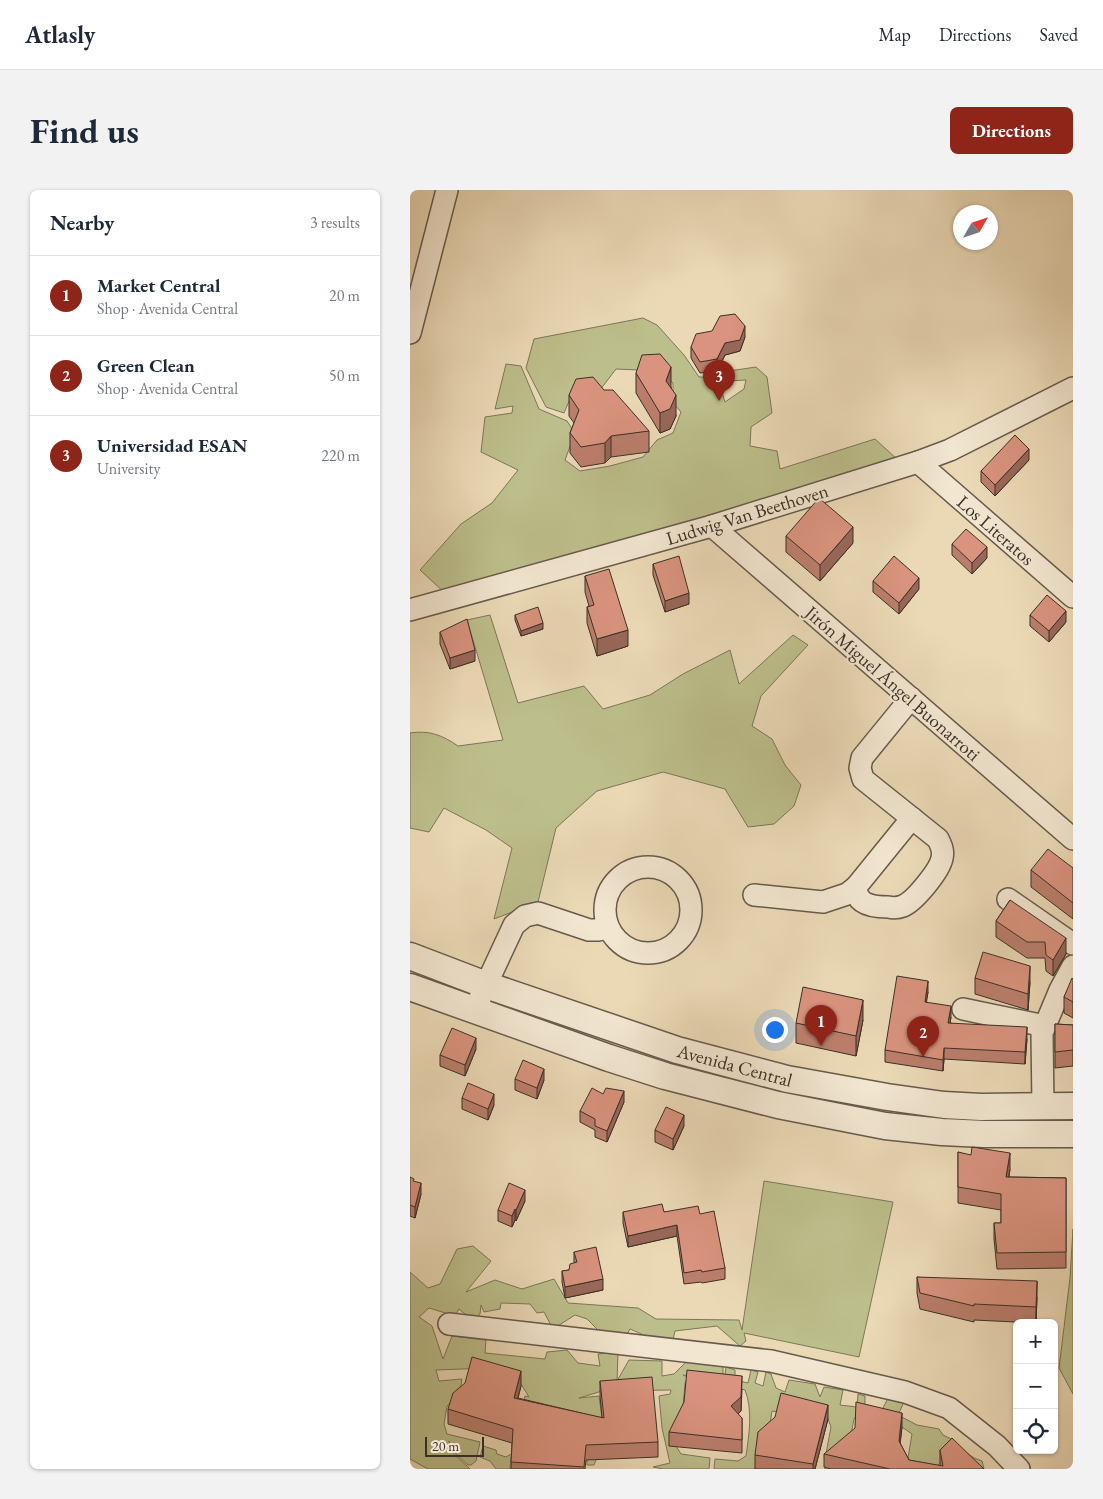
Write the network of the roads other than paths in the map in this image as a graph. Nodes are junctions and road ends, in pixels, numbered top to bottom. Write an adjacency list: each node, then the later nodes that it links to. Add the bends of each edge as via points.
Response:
1 (447, 190): 2 (street)
2 (410, 333)
3 (1073, 388): 4 (street, Ludwig Van Beethoven, via 950,450)
4 (918, 462): 5 (street, Ludwig Van Beethoven); 6 (street, Los Literatos)
5 (712, 526): 7 (street, Ludwig Van Beethoven); 8 (street, Jirón Miguel Ángel Buonarroti)
6 (1073, 597)
7 (410, 610)
8 (911, 698): 9 (street, via 862,758 860,768 863,779); 10 (street, Jirón Miguel Ángel Buonarroti)
9 (912, 818): 11 (street); 11 (street, via 938,839 943,856 918,895 905,906 876,907 859,899)
10 (1073, 839)
11 (856, 887): 12 (street, via 847,894 823,902)
12 (754, 895)
13 (1008, 899): 15 (street)
14 (607, 924): 14 (street, via 625,946 639,952 668,948 680,939 687,927 691,913 689,898 673,875 661,869 634,869 622,875 607,897); 18 (street, via 599,930 589,930 538,913 525,916 514,924)
15 (1073, 944)
16 (410, 956): 18 (street, Avenida Central)
17 (1073, 966): 22 (street)
18 (486, 985): 21 (street); 24 (street, Avenida Central, via 677,1050 787,1079 944,1105)
19 (410, 987): 21 (street, Avenida Central)
20 (963, 1009): 22 (street)
21 (474, 1011): 25 (street, Avenida Central, via 665,1076 787,1107 885,1126 942,1132)
22 (1044, 1026): 24 (street, via 1041,1060)
23 (1073, 1106): 24 (street, Avenida Central)
24 (1043, 1107)
25 (1073, 1134)
26 (449, 1324): 27 (street, via 770,1361 905,1392 949,1408 997,1446)
27 (1019, 1469)

